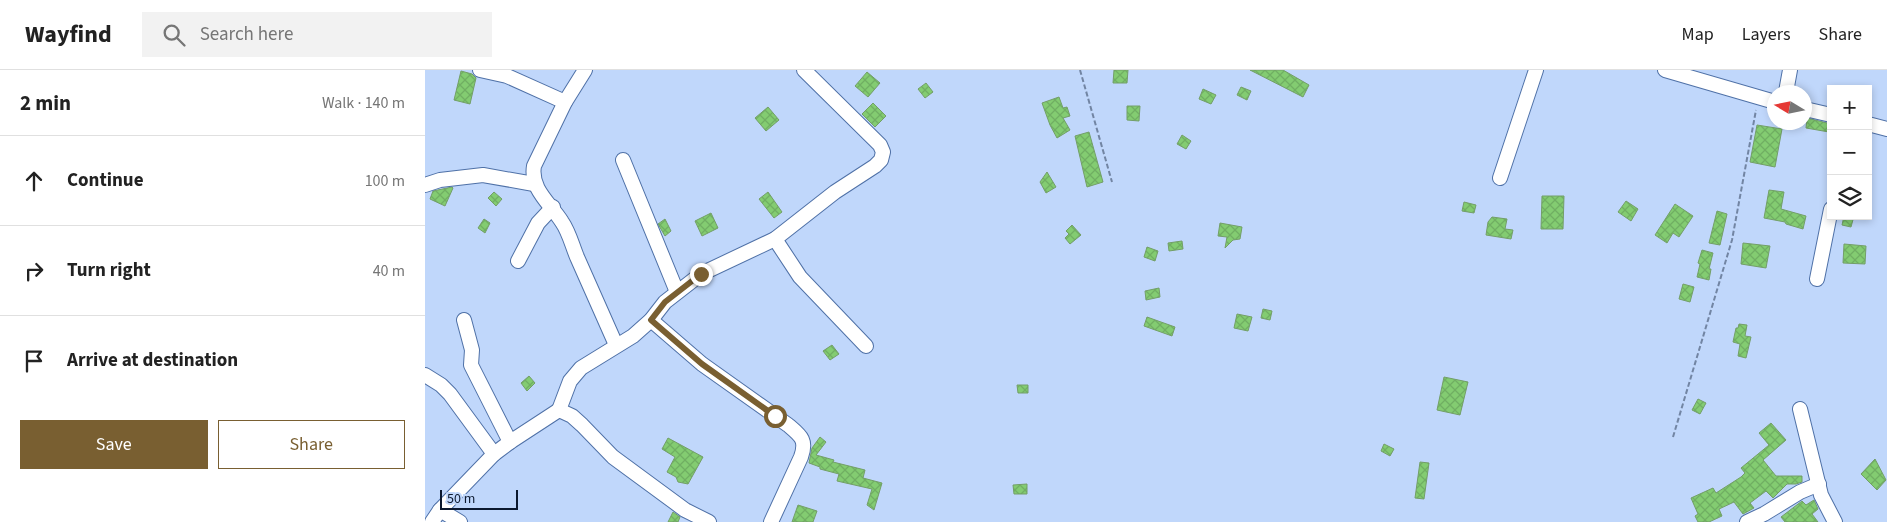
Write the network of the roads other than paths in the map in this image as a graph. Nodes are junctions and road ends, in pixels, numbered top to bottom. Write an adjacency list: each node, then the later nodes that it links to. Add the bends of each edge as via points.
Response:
1 (480, 70): 9 (street, via 507,76)
2 (585, 70): 9 (street)
3 (805, 70): 20 (street, via 880,145 883,152 875,166 835,192)
4 (1536, 70): 15 (street)
5 (1665, 70): 8 (street)
6 (1790, 70): 7 (street)
7 (1787, 85)
8 (1767, 100)
9 (565, 102): 16 (street, via 533,166)
10 (1812, 111): 11 (street)
11 (1827, 114)
12 (1872, 125): 13 (street)
13 (1887, 129)
14 (623, 160): 23 (street)
15 (1500, 178)
16 (534, 184): 17 (street, via 483,175); 18 (street)
17 (425, 185)
18 (553, 207): 21 (street, via 538,223); 26 (street, via 566,228)
19 (1829, 220): 22 (street)
20 (775, 239): 23 (street, via 715,267); 27 (street, via 799,277)
21 (518, 261)
22 (1817, 279)
23 (677, 292): 25 (street)
24 (464, 320): 31 (street, via 472,350 471,365)
25 (651, 320): 26 (street, via 633,336); 38 (street, via 702,364 775,416 804,442)
26 (616, 345): 30 (street, via 581,368 571,381)
27 (867, 346)
28 (425, 375): 32 (street, via 450,394)
29 (1800, 409): 33 (street)
30 (559, 410): 31 (street); 37 (street, via 572,416 613,457 685,510)
31 (509, 442): 32 (street)
32 (494, 454): 34 (street)
33 (1819, 484): 39 (street); 40 (street)
34 (439, 510): 35 (street); 36 (street)
35 (432, 522)
36 (460, 522)
37 (709, 522)
38 (771, 522)
39 (1747, 522)
40 (1835, 522)

